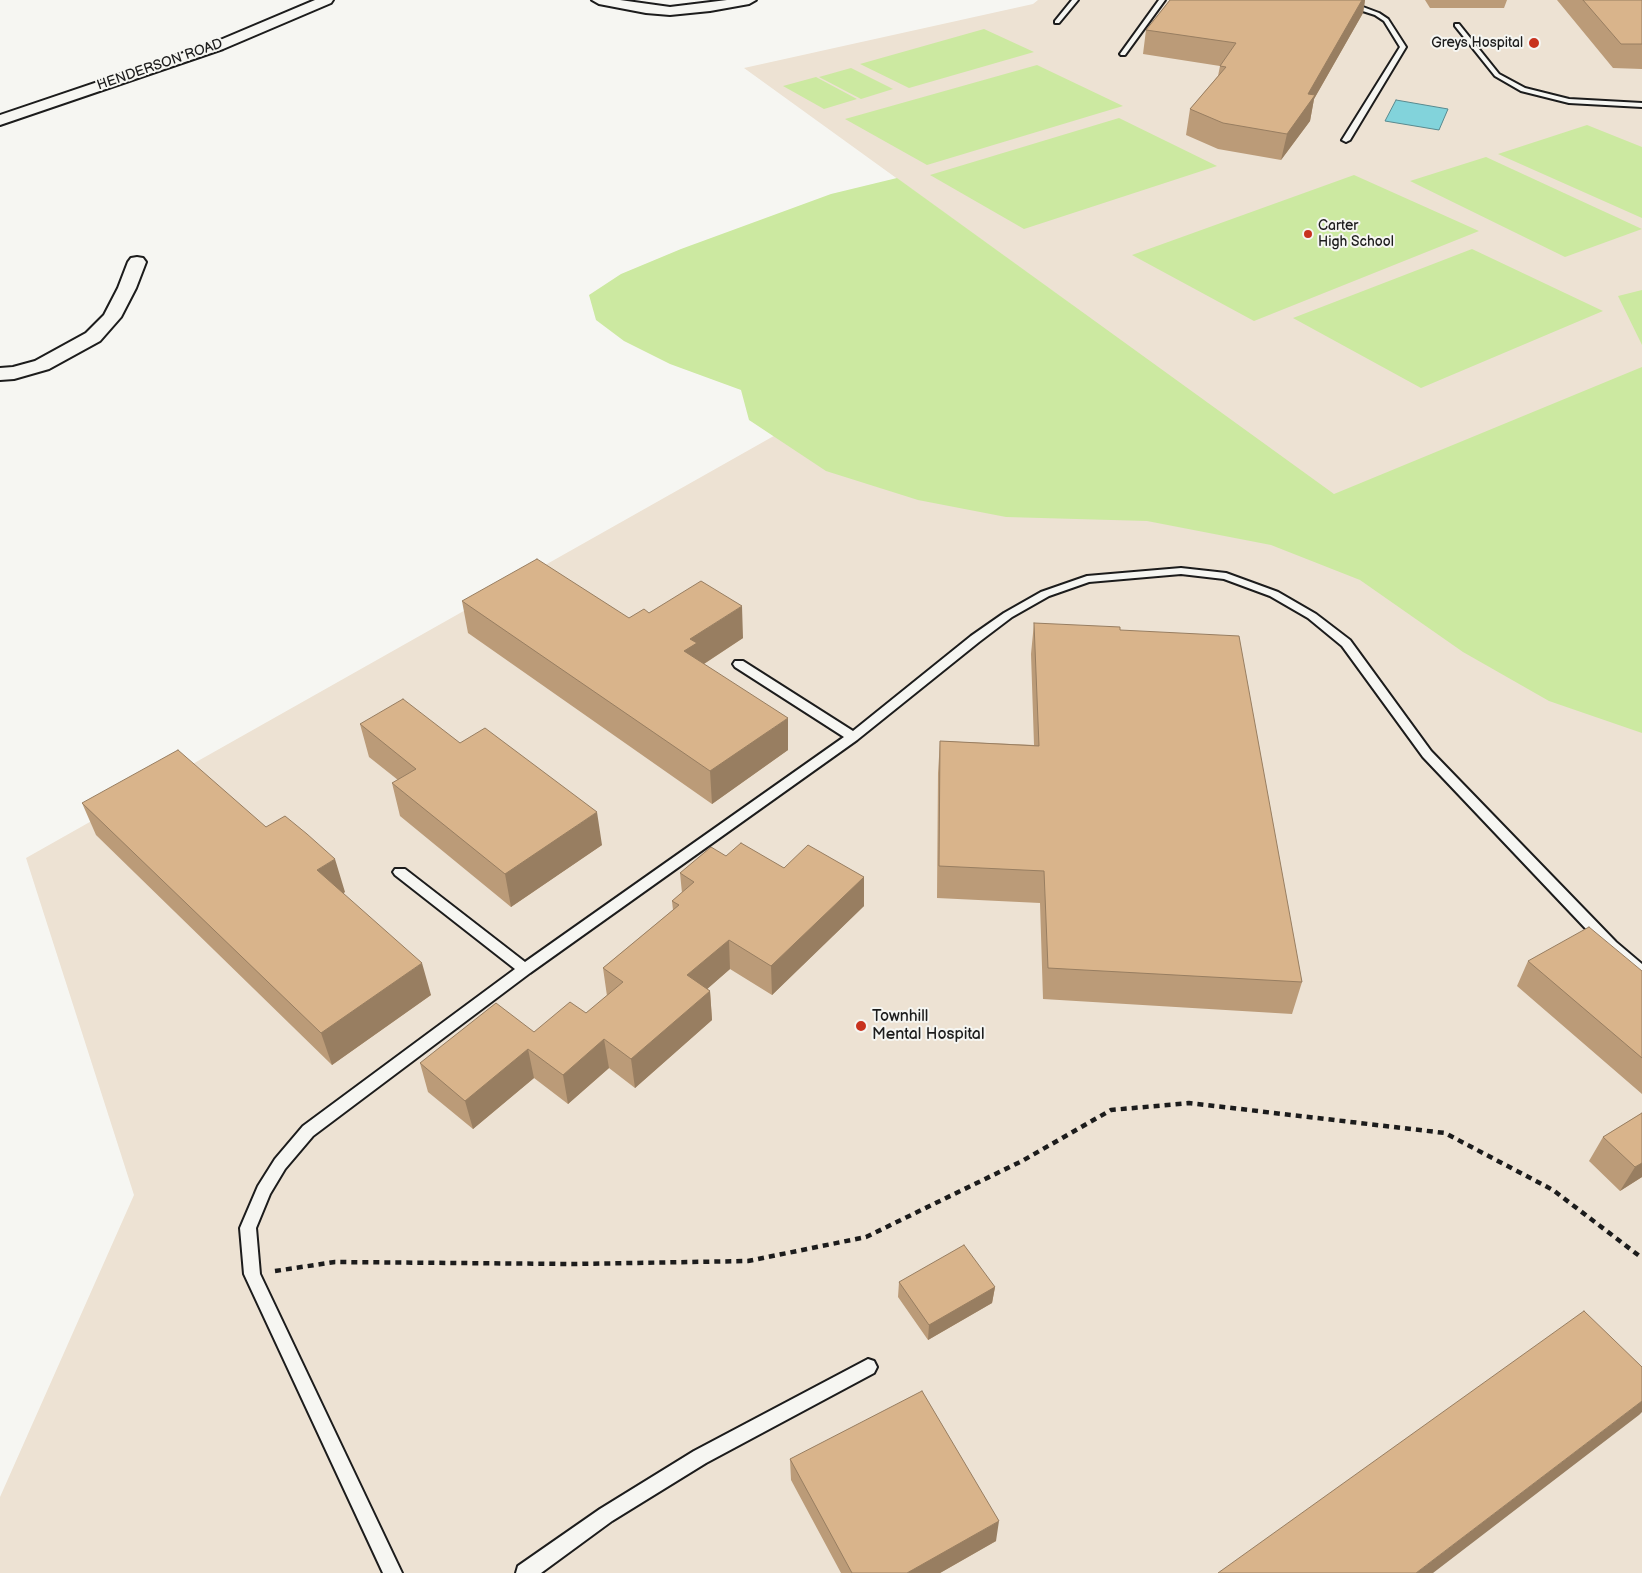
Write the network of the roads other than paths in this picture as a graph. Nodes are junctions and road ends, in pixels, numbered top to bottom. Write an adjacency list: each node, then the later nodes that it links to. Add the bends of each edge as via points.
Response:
1 (599, 0): 2 (street, via 670,11 710,8)
2 (749, 0)
3 (1075, 0): 7 (lane)
4 (1162, 0): 9 (lane)
5 (1332, 0): 12 (lane, via 1377,14 1386,20 1403,47)
6 (322, 1): 11 (street, HENDERSON ROAD, via 218,46)
7 (1057, 22)
8 (1457, 25): 10 (lane, via 1497,75 1523,90 1569,101)
9 (1123, 54)
10 (1642, 105)
11 (0, 120)
12 (1346, 140)
13 (137, 262): 14 (street, via 112,317 94,337 42,364 20,372)
14 (0, 374)
15 (739, 664): 16 (lane)
16 (853, 737): 18 (lane); 19 (lane, via 975,639 1045,594 1086,579 1136,573 1181,571 1226,576 1289,602 1346,643 1427,754 1611,946)
17 (400, 872): 18 (lane)
18 (525, 969): 21 (lane, via 308,1131 280,1164 248,1228 252,1274)
19 (1642, 972)
20 (868, 1367): 22 (lane, via 700,1457 606,1515)
21 (393, 1573)
22 (525, 1573)

